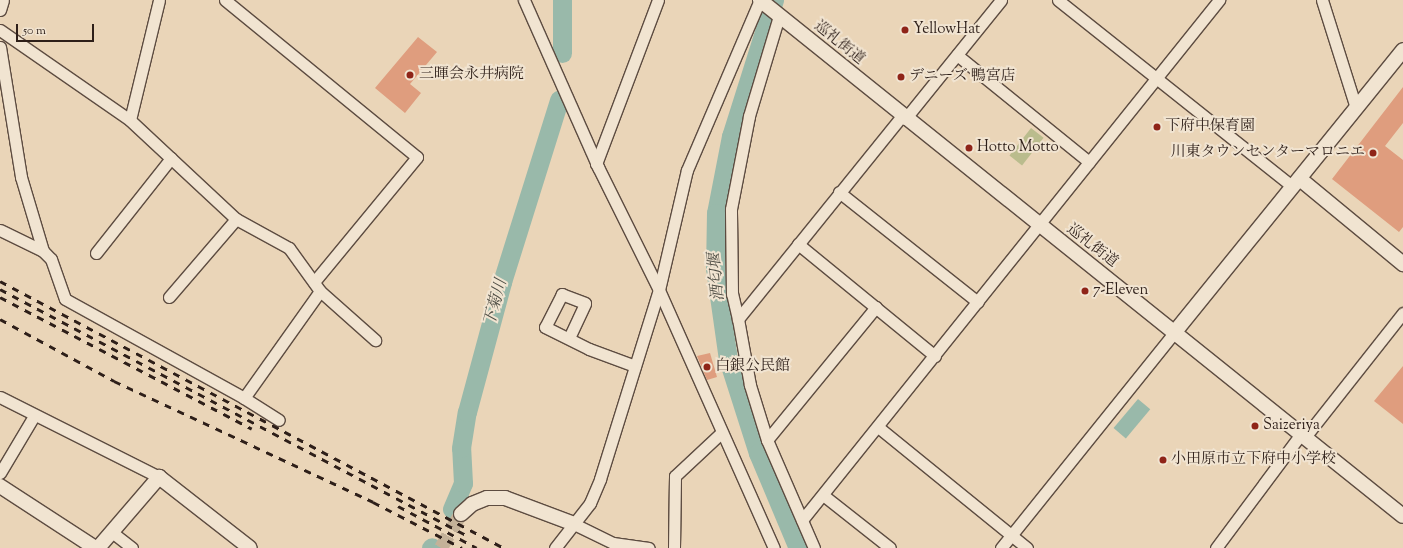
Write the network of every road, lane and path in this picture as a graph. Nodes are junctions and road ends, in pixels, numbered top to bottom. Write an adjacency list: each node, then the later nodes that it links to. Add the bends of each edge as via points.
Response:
1 (3, 0): 11 (street)
2 (159, 0): 20 (street)
3 (225, 0): 33 (street, via 417,157)
4 (524, 0): 23 (street)
5 (658, 0): 23 (street)
6 (760, 0): 12 (street, 巡礼街道); 34 (street, via 687,170)
7 (1001, 0): 16 (street)
8 (1058, 0): 17 (street)
9 (1219, 0): 17 (street)
10 (1322, 0): 18 (street)
11 (0, 10)
12 (779, 16): 19 (street, 巡礼街道); 39 (street, via 748,116 731,208 732,294)
13 (0, 30): 20 (street)
14 (0, 47): 30 (street, via 21,177)
15 (1403, 50): 18 (street)
16 (957, 55): 19 (street); 22 (street)
17 (1156, 78): 22 (street); 24 (street)
18 (1356, 108): 24 (street)
19 (903, 117): 25 (street); 27 (street, 巡礼街道)
20 (130, 120): 21 (street)
21 (171, 158): 26 (street); 31 (street)
22 (1089, 162): 27 (street)
23 (596, 164): 34 (street)
24 (1296, 183): 32 (street); 40 (street)
25 (840, 192): 29 (street); 36 (street)
26 (236, 219): 33 (street, via 289,248); 35 (street)
27 (1038, 225): 36 (street); 40 (street, 巡礼街道)
28 (0, 230): 30 (street)
29 (798, 244): 37 (street); 39 (street)
30 (43, 251): 46 (street, via 51,259 65,299)
31 (96, 253)
32 (1403, 264)
33 (317, 287): 42 (street); 46 (street)
34 (659, 290): 44 (street); 50 (street)
35 (169, 297)
36 (978, 302): 43 (street)
37 (876, 307): 43 (street); 52 (street)
38 (1403, 313): 51 (street)
39 (738, 319): 52 (street, via 750,385)
40 (1174, 333): 51 (street, 巡礼街道); 62 (street)
41 (568, 338): 44 (street)
42 (375, 340)
43 (935, 356): 49 (street)
44 (635, 366): 60 (street, via 600,479 590,503)
45 (0, 397): 47 (street)
46 (244, 398): 48 (street)
47 (34, 416): 53 (street); 54 (street)
48 (279, 420)
49 (878, 426): 56 (street); 62 (street)
50 (721, 433): 69 (street, via 675,476); 70 (street)
51 (1303, 436): 58 (street, 巡礼街道); 75 (street)
52 (767, 440): 59 (street)
53 (0, 473)
54 (159, 477): 61 (street); 66 (street)
55 (0, 486): 63 (street)
56 (823, 495): 59 (street); 72 (street)
57 (461, 514): 60 (street, via 472,504 487,498 505,498)
58 (1403, 516)
59 (802, 520): 71 (street)
60 (574, 524): 67 (street); 68 (street, via 613,543)
61 (113, 533): 64 (street); 65 (street)
62 (1011, 535): 73 (street); 74 (street)
63 (94, 548)
64 (98, 548)
65 (132, 548)
66 (250, 548)
67 (555, 548)
68 (649, 548)
69 (674, 548)
70 (774, 548)
71 (814, 548)
72 (890, 548)
73 (1001, 548)
74 (1027, 548)
75 (1216, 548)

